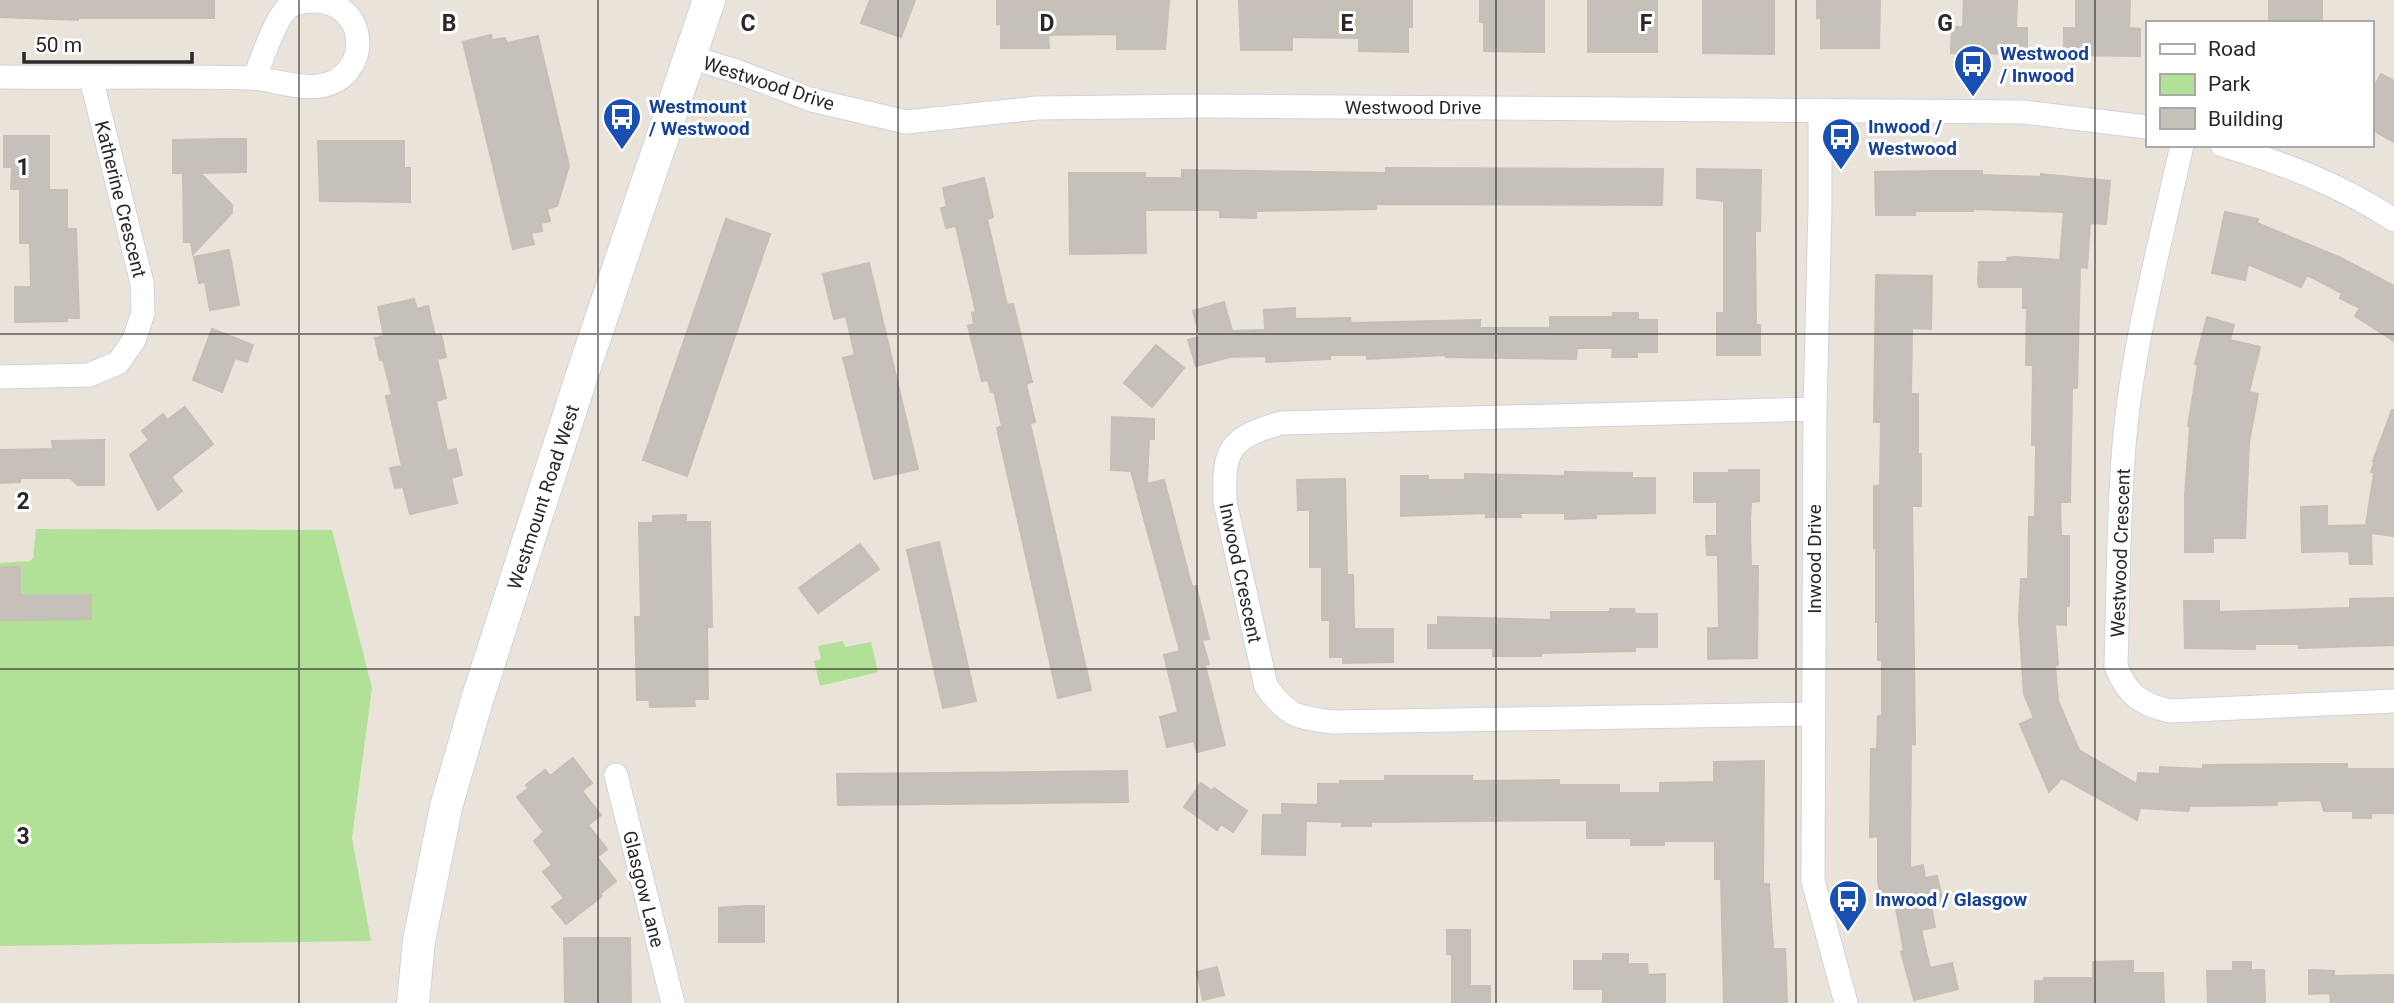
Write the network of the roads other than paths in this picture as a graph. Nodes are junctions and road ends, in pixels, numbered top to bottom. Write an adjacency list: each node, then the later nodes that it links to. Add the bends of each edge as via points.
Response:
1 (709, 0): 2 (main road, Westmount Road West)
2 (690, 57): 6 (street, Westwood Drive, via 812,100 906,122 1037,107); 16 (main road, Westmount Road West, via 477,700 450,793 419,941)
3 (0, 77): 4 (street)
4 (91, 78): 5 (street); 11 (street, Katherine Crescent, via 142,283 143,313 134,340 118,363 89,375)
5 (254, 78): 5 (street, via 319,86 339,78 354,63 359,41 355,25 344,10 327,1 288,7)
6 (1820, 110): 7 (street, Westwood Drive, via 2024,112); 12 (street, Inwood Drive)
7 (2146, 127)
8 (2182, 147): 13 (street, Westwood Crescent, via 2138,346 2123,458 2116,666 2121,681 2134,698 2170,711)
9 (2229, 147): 10 (street, via 2327,182)
10 (2394, 220)
11 (0, 377)
12 (1815, 409): 14 (street, Inwood Drive); 14 (street, Inwood Crescent, via 1281,423 1239,440 1231,450 1224,481 1266,686 1277,702 1298,717 1333,722)
13 (2394, 701)
14 (1813, 714): 18 (street, Inwood Drive, via 1813,881)
15 (616, 775): 17 (street, Glasgow Lane)
16 (413, 1003)
17 (673, 1003)
18 (1846, 1003)

